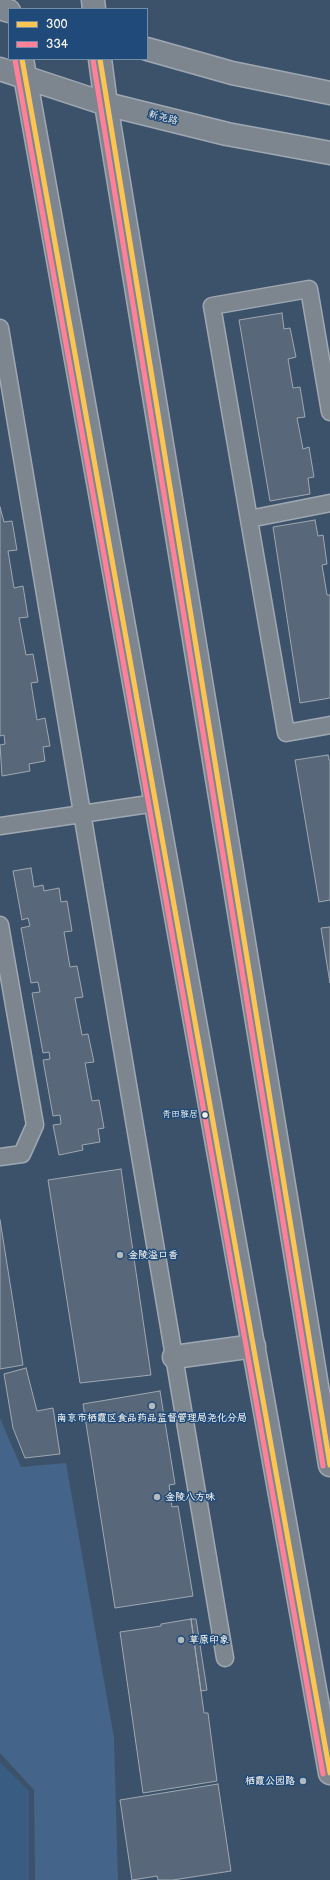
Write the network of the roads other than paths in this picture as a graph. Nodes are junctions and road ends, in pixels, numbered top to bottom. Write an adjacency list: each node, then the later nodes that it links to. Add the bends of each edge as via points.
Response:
1 (148, 49): 5 (main road, via 232,73)
2 (100, 60): 6 (main road)
3 (23, 68): 4 (main road, 新尧路); 6 (main road, 新尧路); 14 (main road)
4 (0, 69)
5 (330, 93)
6 (106, 104): 7 (main road, 新尧路, via 227,134); 21 (main road)
7 (330, 153)
8 (0, 328): 15 (lane)
9 (323, 329): 10 (lane); 12 (lane, via 308,289 212,306)
10 (330, 412)
11 (330, 503): 12 (lane)
12 (248, 519): 13 (lane, via 286,733)
13 (330, 725)
14 (156, 803): 15 (lane); 19 (main road)
15 (82, 814): 16 (lane); 20 (lane)
16 (0, 826)
17 (0, 925): 18 (lane, via 34,1125 22,1154)
18 (0, 1157)
19 (254, 1346): 20 (main road); 23 (main road)
20 (174, 1356): 22 (lane)
21 (330, 1465)
22 (225, 1658)
23 (330, 1773)

